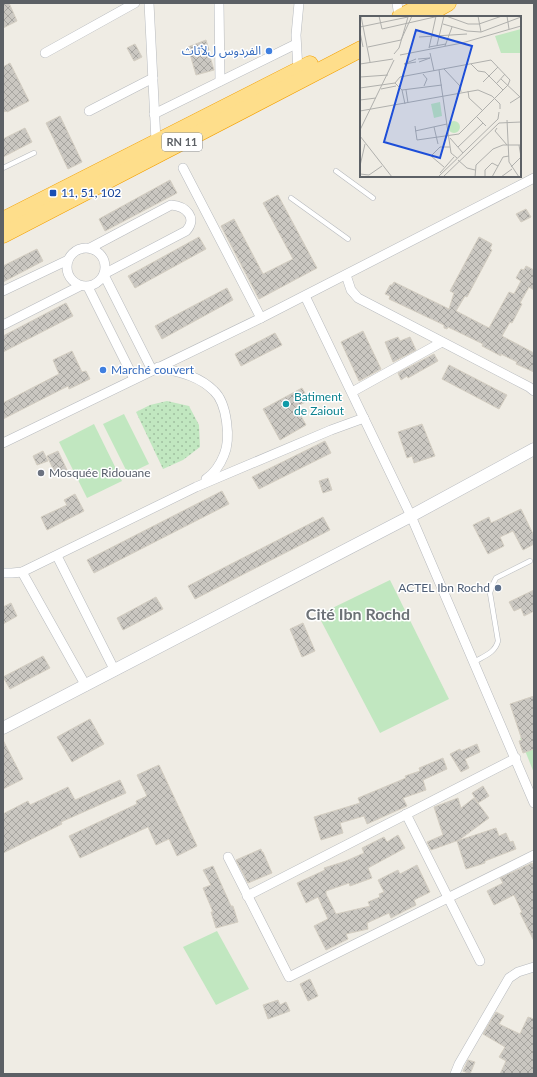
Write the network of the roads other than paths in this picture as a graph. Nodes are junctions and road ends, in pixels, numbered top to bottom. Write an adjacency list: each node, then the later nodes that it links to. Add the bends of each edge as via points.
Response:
1 (135, 3): 14 (street)
2 (149, 3): 16 (street)
3 (219, 3): 17 (street)
4 (299, 3): 12 (street)
5 (397, 3): 8 (street)
6 (427, 3): 9 (highway)
7 (448, 3): 10 (highway)
8 (400, 16)
9 (402, 16)
10 (425, 16)
11 (360, 39): 15 (highway, RN 11)
12 (296, 44): 15 (street); 17 (street)
13 (360, 50): 29 (highway, RN 11)
14 (45, 53)
15 (298, 70): 20 (highway, RN 11)
16 (153, 78): 18 (street); 19 (street)
17 (220, 81): 19 (street)
18 (89, 111)
19 (154, 114): 20 (street)
20 (156, 141): 28 (highway, RN 11)
21 (34, 153): 22 (lane)
22 (3, 168)
23 (183, 168): 38 (street)
24 (336, 171): 27 (lane)
25 (534, 178): 34 (street)
26 (291, 198): 30 (lane)
27 (373, 198)
28 (3, 220)
29 (3, 235)
30 (348, 239)
31 (90, 248): 32 (street, via 76,251); 33 (street, via 101,255 105,267); 33 (street, via 171,205 178,206 190,215 190,227 186,231)
32 (68, 260): 35 (street, via 67,273 70,278); 36 (street)
33 (104, 274): 35 (street, via 97,283); 41 (street)
34 (346, 275): 37 (street); 40 (street, via 351,290 358,298)
35 (84, 286): 39 (street); 42 (street)
36 (3, 291)
37 (305, 296): 38 (street); 44 (street)
38 (261, 318): 41 (street)
39 (3, 325)
40 (442, 342): 43 (street); 44 (street)
41 (155, 369): 42 (street); 48 (street, via 195,377 215,391 223,407 228,430 225,454 215,472)
42 (134, 379): 46 (street)
43 (534, 391)
44 (352, 392): 45 (street)
45 (364, 418): 48 (street); 49 (street)
46 (3, 443)
47 (534, 449): 49 (street)
48 (196, 487): 50 (street)
49 (412, 516): 54 (street); 55 (street)
50 (57, 556): 52 (street); 55 (street)
51 (530, 561): 54 (lane, via 496,578 490,593 497,646)
52 (22, 572): 53 (street); 56 (street)
53 (3, 573)
54 (474, 662): 58 (street)
55 (115, 671): 56 (street)
56 (86, 686): 57 (street)
57 (3, 728)
58 (516, 758): 59 (street); 60 (street)
59 (534, 803)
60 (406, 814): 63 (street); 64 (street)
61 (534, 854): 64 (street)
62 (228, 857): 63 (street)
63 (247, 896): 64 (street, via 289,977)
64 (448, 898): 65 (street)
65 (480, 961)
66 (534, 967): 67 (street, via 509,978)
67 (455, 1074)

